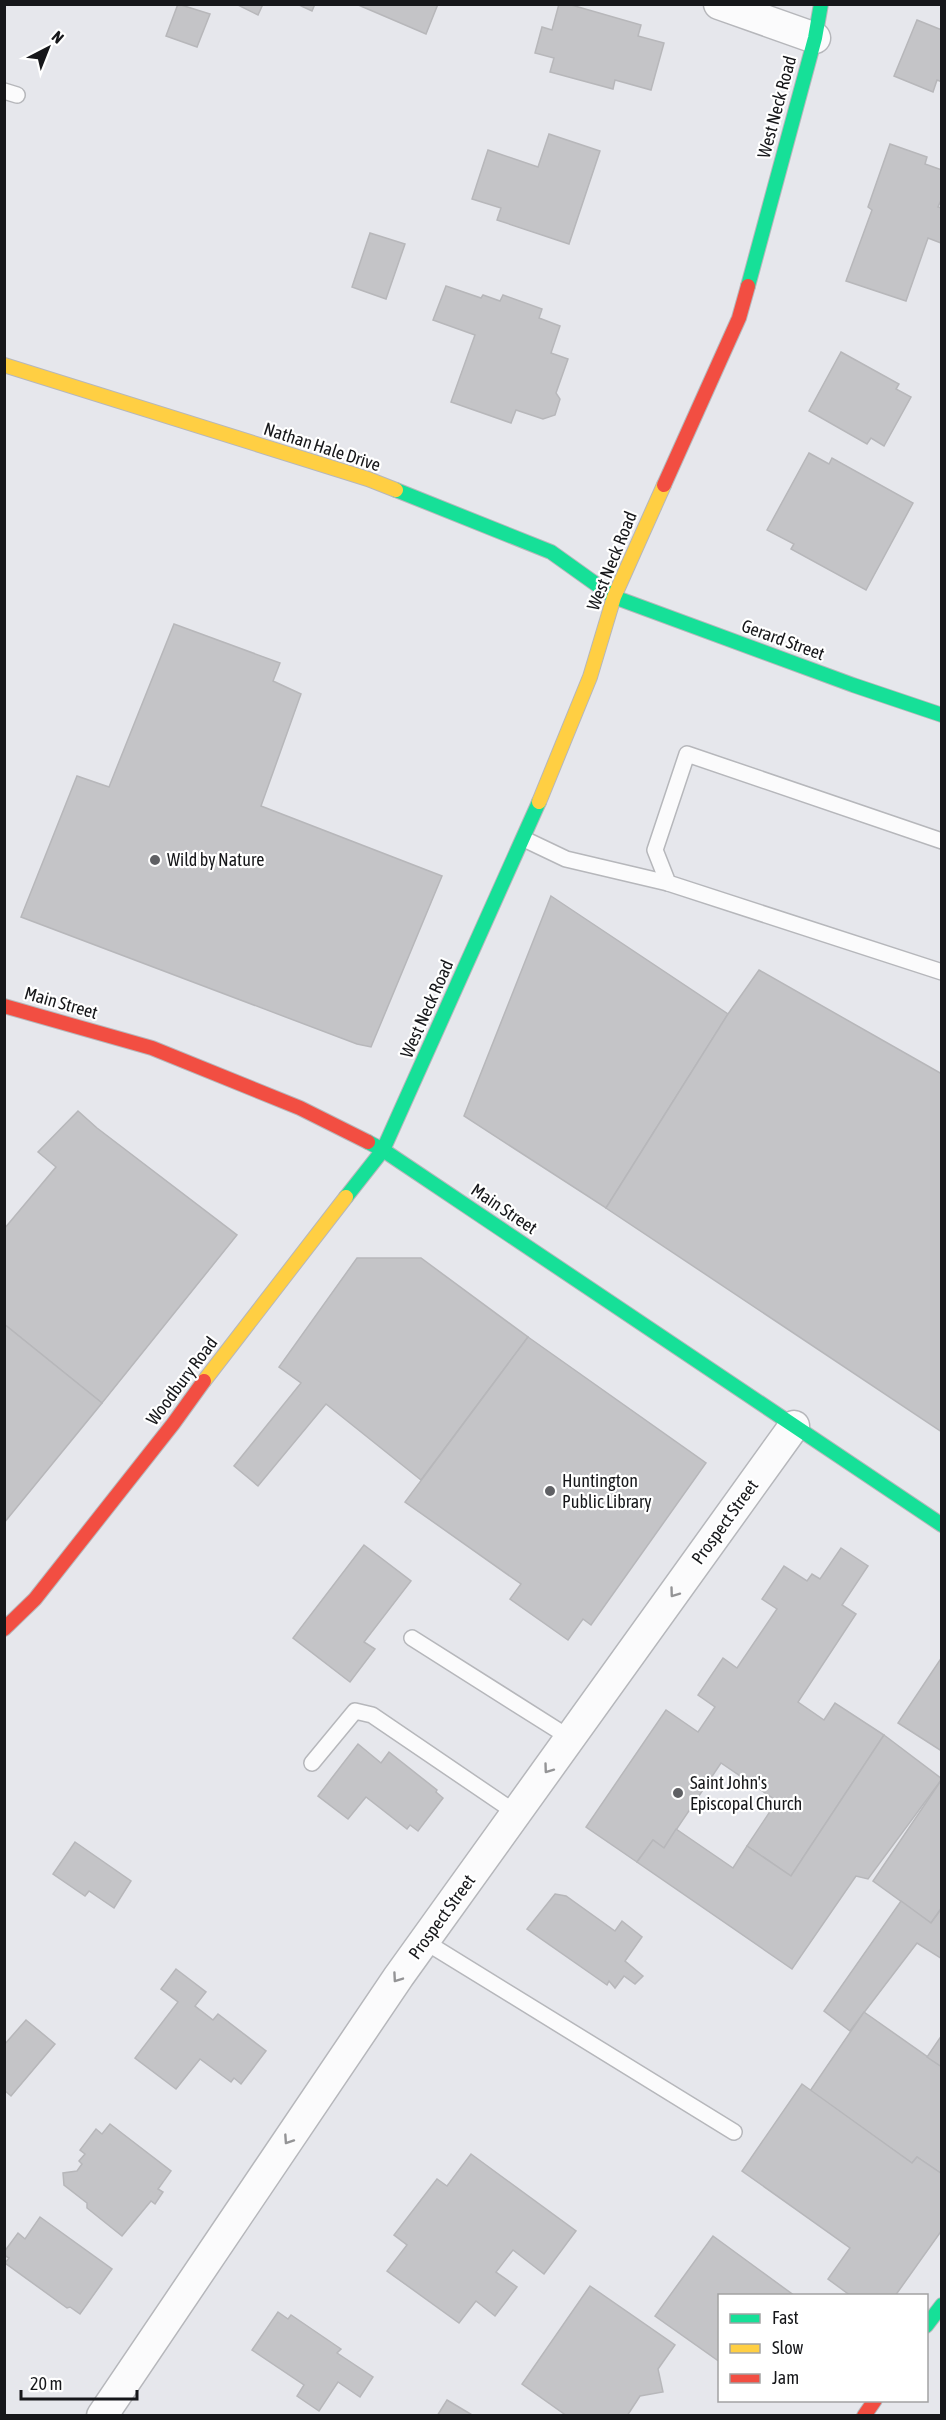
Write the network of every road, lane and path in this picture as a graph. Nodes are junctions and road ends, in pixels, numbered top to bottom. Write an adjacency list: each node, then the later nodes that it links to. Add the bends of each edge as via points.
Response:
1 (719, 4): 3 (street)
2 (821, 4): 3 (street, West Neck Road)
3 (815, 38): 5 (street, West Neck Road, via 739,318)
4 (4, 365): 5 (street, Nathan Hale Drive, via 368,479 551,552)
5 (614, 597): 6 (street, Gerard Street); 7 (street, West Neck Road, via 590,677)
6 (942, 715)
7 (524, 838): 9 (lane, via 566,859); 12 (street, West Neck Road)
8 (942, 841): 9 (lane, via 687,754 655,850)
9 (668, 883): 10 (lane)
10 (942, 972)
11 (4, 1006): 12 (street, Main Street, via 152,1048 300,1108)
12 (383, 1150): 13 (street, Main Street); 15 (street, Woodbury Road, via 42,1590)
13 (794, 1426): 14 (street, Main Street); 17 (street, Prospect Street, one-way to 17)
14 (942, 1525)
15 (4, 1629)
16 (412, 1638): 17 (lane)
17 (570, 1738): 19 (street, Prospect Street, one-way to 19)
18 (312, 1763): 19 (lane, via 355,1711 372,1715)
19 (516, 1813): 20 (street, Prospect Street)
20 (424, 1941): 21 (lane); 25 (street, Prospect Street, one-way to 25)
21 (734, 2132)
22 (942, 2305): 23 (street)
23 (928, 2325)
24 (874, 2402): 26 (street)
25 (102, 2415)
26 (864, 2415)

